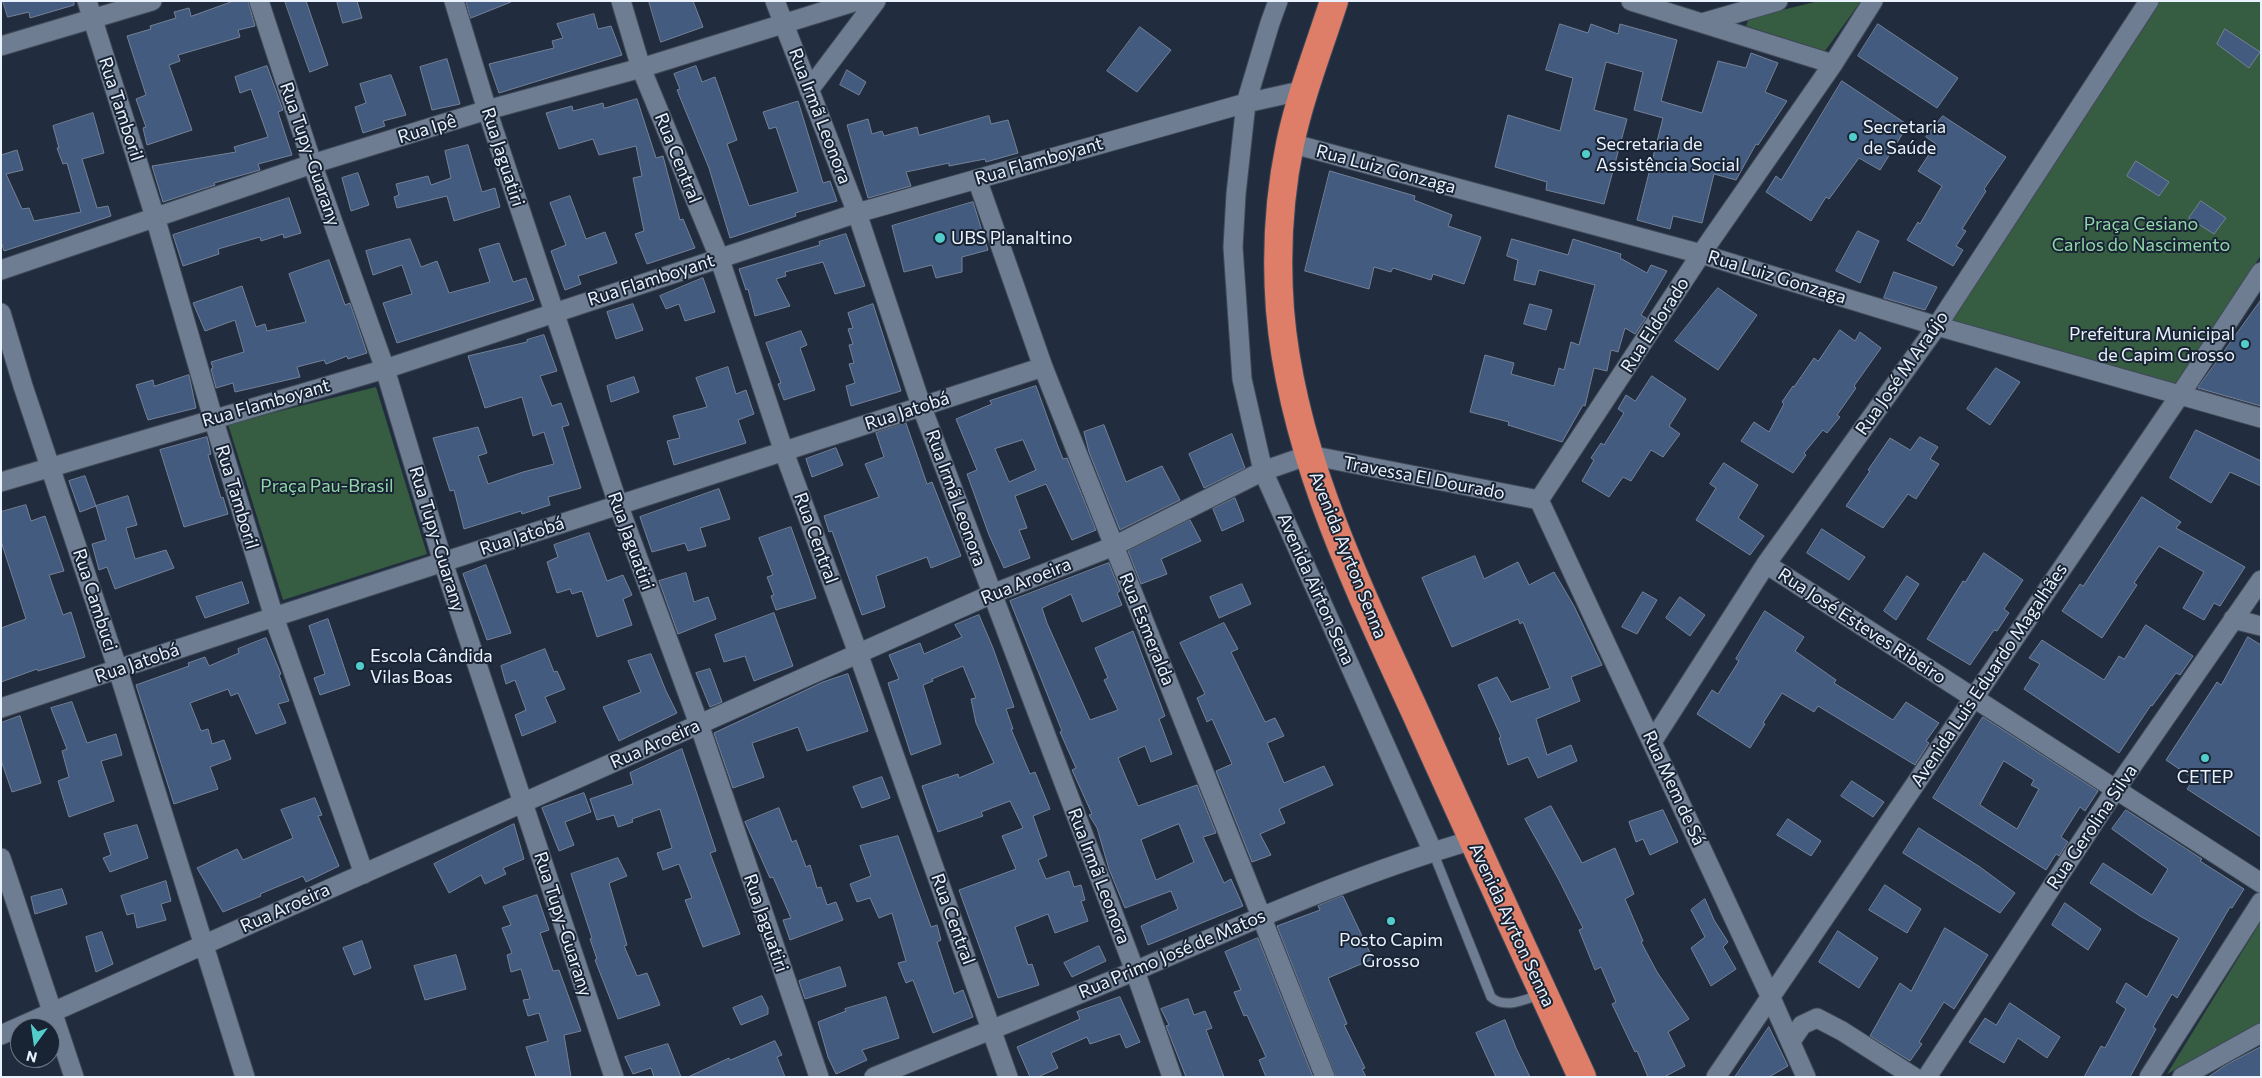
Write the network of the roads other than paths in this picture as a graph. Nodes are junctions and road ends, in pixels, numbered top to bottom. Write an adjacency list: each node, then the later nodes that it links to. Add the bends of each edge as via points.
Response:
1 (87, 1): 16 (street, Rua Tamboril)
2 (152, 1): 16 (street)
3 (258, 1): 27 (street, Rua Tupy-Guarany)
4 (454, 1): 25 (street, Rua Jaguatiri)
5 (621, 1): 21 (street, Rua Central)
6 (775, 1): 18 (street, Rua Irmã Leonora)
7 (857, 1): 18 (street, Rua Ipê)
8 (876, 1): 22 (street)
9 (1278, 1): 24 (street, Avenida Airton Sena)
10 (1334, 1): 23 (highway, Avenida Ayrton Senna)
11 (1631, 1): 15 (street)
12 (1778, 1): 17 (street)
13 (1873, 1): 20 (street, Rua Eldorado)
14 (2149, 1): 37 (street, Rua José M Araújo)
15 (1670, 8): 17 (street)
16 (93, 19): 19 (street); 30 (street, Rua Tamboril)
17 (1702, 23): 20 (street)
18 (784, 24): 21 (street, Rua Ipê); 22 (street, Rua Irmã Leonora)
19 (1, 46)
20 (1833, 64): 31 (street, Rua Eldorado)
21 (641, 68): 25 (street, Rua Ipê); 32 (street, Rua Central)
22 (809, 90): 29 (street, Rua Irmã Leonora)
23 (1305, 90): 24 (street, Rua Flamboyant); 26 (highway, Avenida Ayrton Senna)
24 (1246, 103): 28 (street, Rua Flamboyant); 47 (street, Avenida Airton Sena, via 1233,247 1235,296 1242,379)
25 (487, 110): 27 (street, Rua Ipê); 35 (street, Rua Jaguatiri)
26 (1290, 143): 31 (street, Rua Luiz Gonzaga); 45 (highway, Avenida Ayrton Senna, via 1280,229 1280,308 1292,386)
27 (312, 164): 30 (street, Rua Ipê); 39 (street, Rua Tupy-Guarany)
28 (977, 179): 29 (street, Rua Flamboyant); 38 (street, Rua Esmeralda)
29 (857, 212): 32 (street, Rua Flamboyant); 41 (street, Rua Irmã Leonora)
30 (156, 217): 33 (street, Rua Ipê); 42 (street, Rua Tamboril)
31 (1701, 254): 37 (street, Rua Luiz Gonzaga); 49 (street, Rua Eldorado)
32 (719, 257): 35 (street, Rua Flamboyant); 44 (street, Rua Central)
33 (1, 270)
34 (2261, 272): 40 (street, Avenida Luis Eduardo Magalhães)
35 (554, 312): 39 (street, Rua Flamboyant); 50 (street, Rua Jaguatiri)
36 (1, 313): 46 (street, Rua Cambuci)
37 (1936, 326): 40 (street, Rua Luiz Gonzaga); 53 (street, Rua José M Araújo)
38 (1043, 367): 41 (street, Rua Jatobá); 51 (street, Rua Esmeralda)
39 (385, 369): 42 (street, Rua Flamboyant); 52 (street, Rua Tupy-Guarany)
40 (2180, 395): 43 (street, Rua Luiz Gonzaga); 61 (street, Avenida Luis Eduardo Magalhães)
41 (922, 405): 44 (street, Rua Jatobá); 55 (street, Rua Irmã Leonora)
42 (213, 418): 46 (street, Rua Flamboyant); 56 (street, Rua Tamboril)
43 (2261, 418)
44 (784, 452): 50 (street, Rua Jatobá); 59 (street, Rua Central)
45 (1309, 455): 47 (street, Rua Aroeira); 49 (street, Travessa El Dourado); 67 (highway, Avenida Ayrton Senna, via 1362,597)
46 (50, 467): 48 (street, Rua Flamboyant); 60 (street, Rua Cambuci)
47 (1263, 471): 51 (street, Rua Aroeira); 68 (street, Avenida Airton Sena)
48 (1, 482)
49 (1539, 500): 64 (street, Rua Mem de Sá)
50 (618, 504): 52 (street, Rua Jatobá); 63 (street, Rua Jaguatiri)
51 (1114, 546): 55 (street, Rua Aroeira); 73 (street, Rua Esmeralda)
52 (443, 562): 56 (street, Rua Jatobá); 66 (street, Rua Tupy-Guarany)
53 (1766, 564): 61 (street, Rua José Esteves Ribeiro); 64 (street, Rua José M Araújo)
54 (2261, 580): 57 (street, Rua Gerolina Silva)
55 (992, 594): 59 (street, Rua Aroeira); 75 (street, Rua Irmã Leonora)
56 (274, 617): 60 (street, Rua Jatobá); 70 (street, Rua Tamboril)
57 (2234, 619): 58 (street); 65 (street, Rua Gerolina Silva)
58 (2261, 626)
59 (858, 653): 63 (street, Rua Aroeira); 79 (street, Rua Central)
60 (118, 670): 62 (street, Rua Jatobá); 74 (street, Rua Cambuci)
61 (1974, 697): 65 (street, Rua José Esteves Ribeiro); 77 (street, Avenida Luis Eduardo Magalhães)
62 (1, 708)
63 (699, 724): 66 (street, Rua Aroeira); 86 (street, Rua Jaguatiri)
64 (1652, 742): 77 (street, Rua Mem de Sá)
65 (2116, 788): 71 (street, Rua José Esteves Ribeiro); 95 (street, Rua Gerolina Silva)
66 (524, 803): 70 (street, Rua Aroeira); 85 (street, Rua Tupy-Guarany)
67 (1473, 840): 68 (street, Rua Primo José de Matos); 76 (highway, Avenida Ayrton Senna)
68 (1433, 852): 73 (street, Rua Primo José de Matos); 76 (lane, Avenida Airton Sena, via 1491,997 1506,1004)
69 (1, 858): 78 (street)
70 (364, 874): 74 (street, Rua Aroeira)
71 (2261, 884)
72 (2261, 902): 96 (street)
73 (1260, 917): 75 (street, Rua Primo José de Matos); 90 (street, Rua Esmeralda)
74 (202, 945): 78 (street, Rua Aroeira); 84 (street, Rua Cambuci)
75 (1135, 971): 79 (street, Rua Primo José de Matos); 89 (street, Rua Irmã Leonora)
76 (1544, 994): 91 (highway, Avenida Ayrton Senna)
77 (1772, 998): 82 (street, Rua Mem de Sá); 92 (street, Avenida Luis Eduardo Magalhães)
78 (52, 1011): 81 (street, Rua Aroeira); 83 (street)
79 (992, 1029): 87 (street, Rua Primo José de Matos); 88 (street, Rua Central)
80 (2261, 1033): 97 (street)
81 (1, 1035)
82 (1791, 1041): 93 (street, Rua Mem de Sá); 94 (street, via 1802,1025 1817,1018)
83 (74, 1077)
84 (245, 1077)
85 (614, 1077)
86 (819, 1077)
87 (874, 1077)
88 (1008, 1077)
89 (1172, 1077)
90 (1325, 1077)
91 (1582, 1077)
92 (1716, 1077)
93 (1806, 1077)
94 (1914, 1077)
95 (1927, 1077)
96 (2149, 1077)
97 (2182, 1077)

